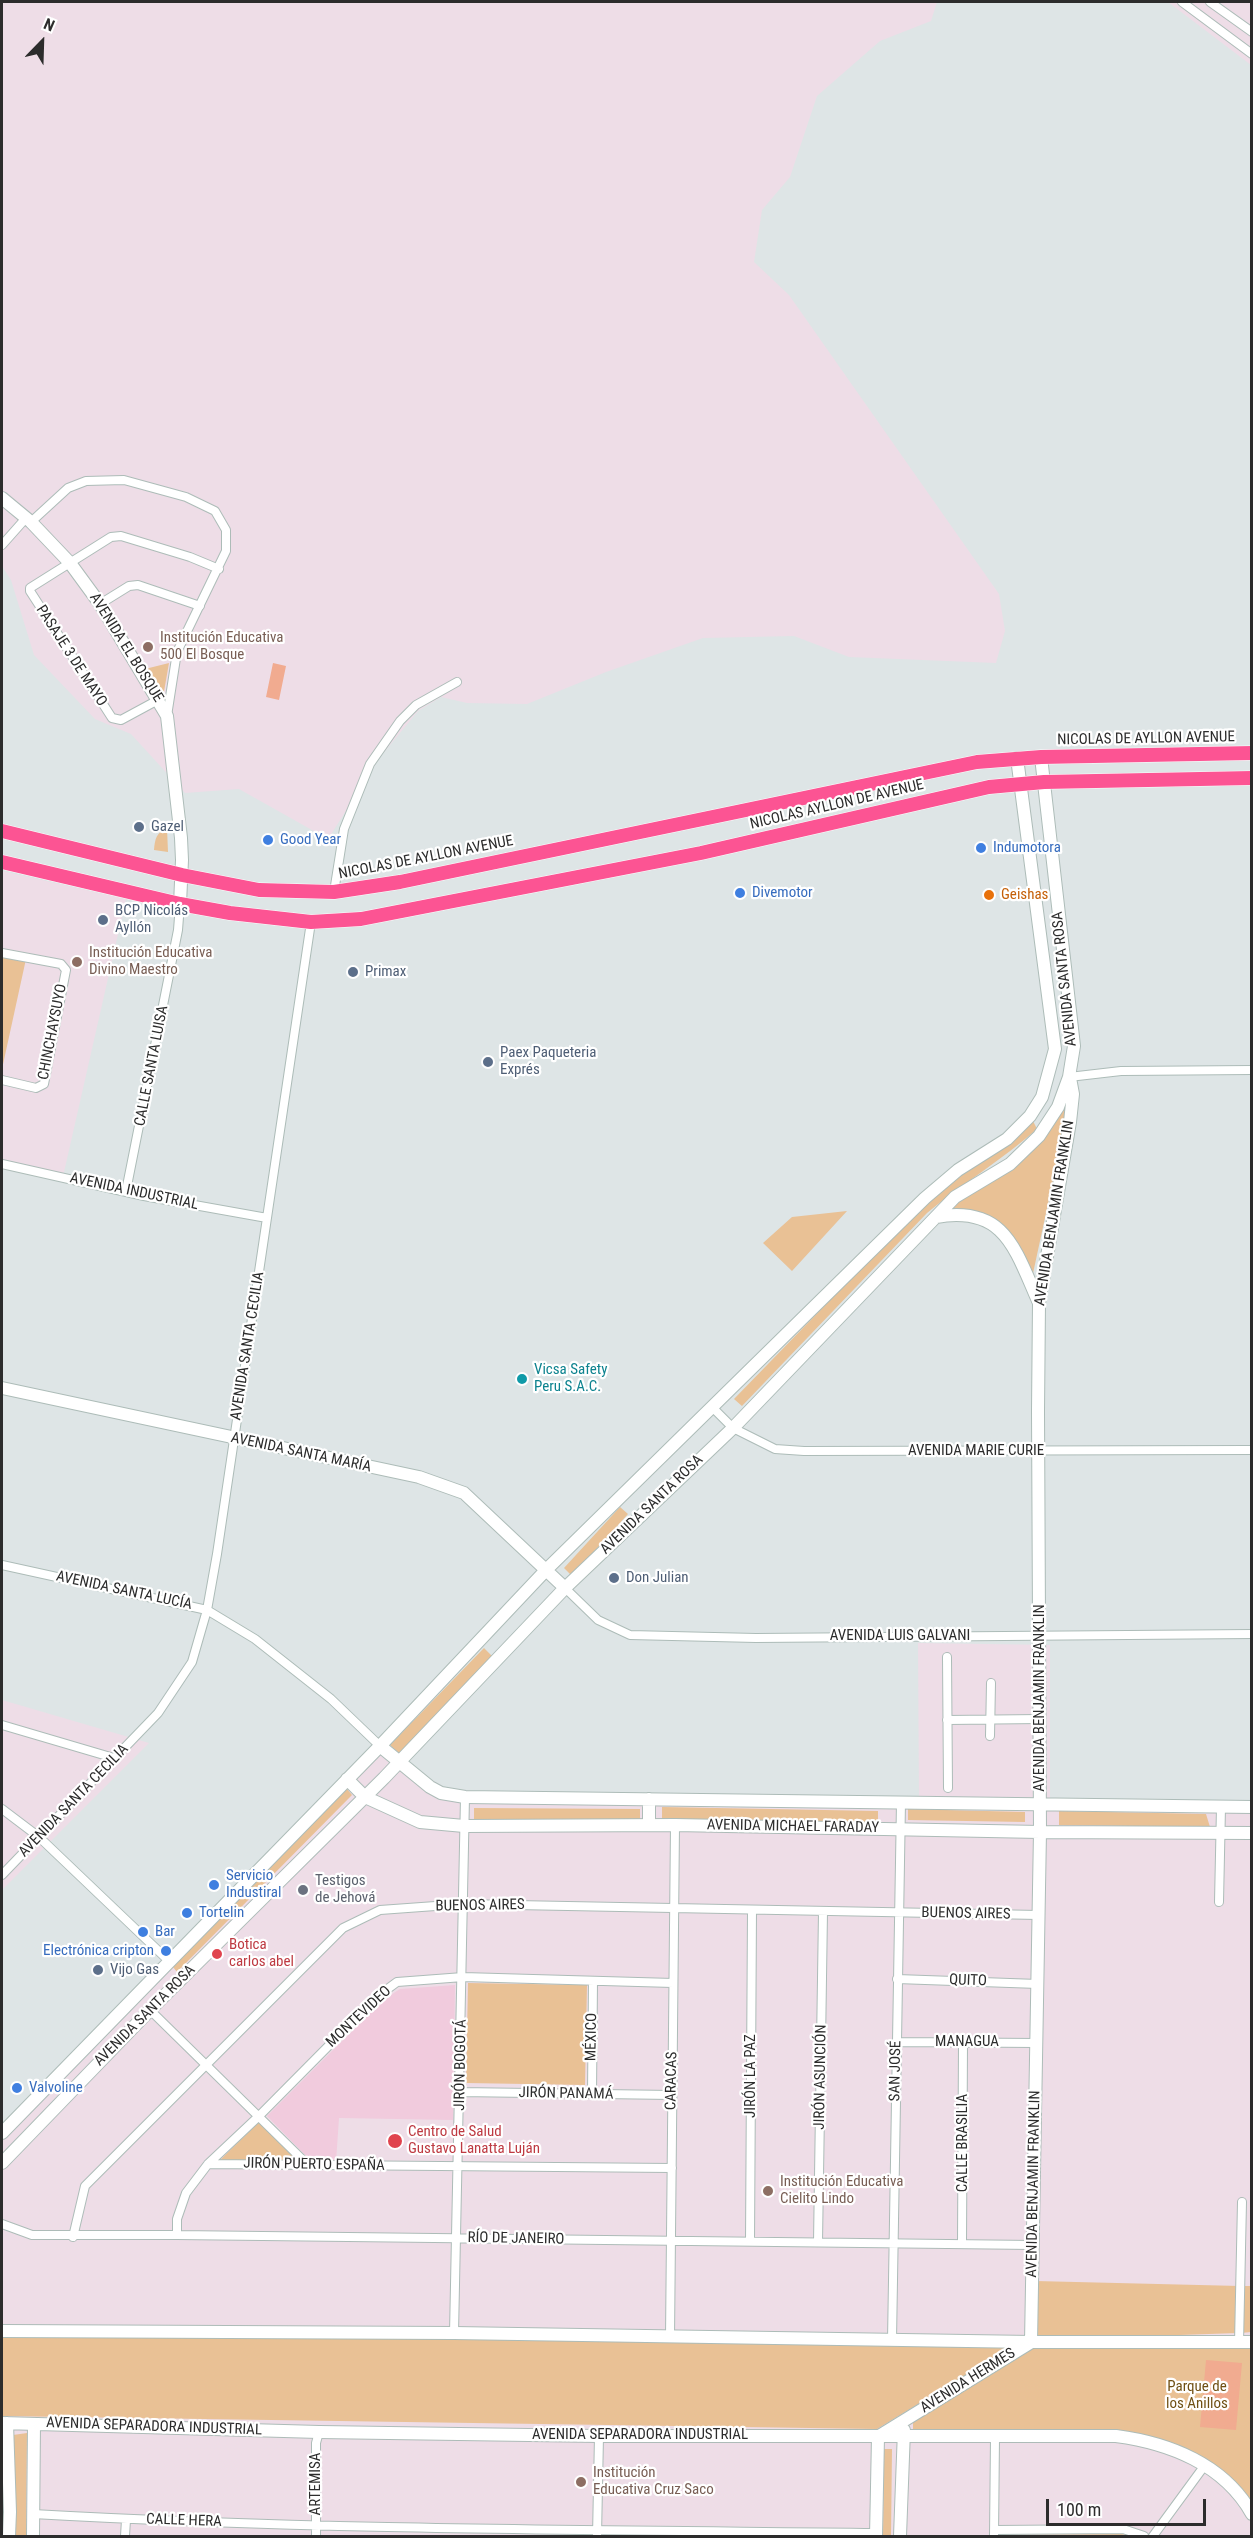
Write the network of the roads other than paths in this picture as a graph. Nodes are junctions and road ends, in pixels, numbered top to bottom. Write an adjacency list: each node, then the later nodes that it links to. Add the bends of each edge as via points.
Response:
1 (1182, 2): 4 (street)
2 (1210, 2): 3 (street)
3 (1251, 32)
4 (1251, 54)
5 (2, 498): 6 (main road, AVENIDA EL BOSQUE)
6 (28, 520): 7 (street); 8 (main road, AVENIDA EL BOSQUE); 9 (street, via 68,488 86,481 123,480 186,497 216,511 226,530 226,551)
7 (2, 545)
8 (70, 563): 9 (street, via 111,537 121,536); 10 (main road, AVENIDA EL BOSQUE); 13 (street, PASAJE 3 DE MAYO, via 30,591 112,718 121,720)
9 (219, 569): 11 (street)
10 (100, 604): 11 (street, via 129,586 138,585); 13 (main road, AVENIDA EL BOSQUE)
11 (200, 606): 14 (street, via 177,652)
12 (457, 682): 24 (street, via 416,705 370,764 344,829)
13 (158, 700): 14 (main road, AVENIDA EL BOSQUE)
14 (167, 716): 23 (main road, AVENIDA EL BOSQUE)
15 (1251, 753): 16 (main road, NICOLAS DE AYLLON AVENUE)
16 (1041, 757): 17 (main road, NICOLAS AYLLON DE AVENUE); 19 (main road, AVENIDA SANTA ROSA)
17 (1017, 758): 20 (main road, AVENIDA SANTA ROSA); 24 (main road, NICOLAS AYLLON DE AVENUE, via 977,762 355,891)
18 (1251, 778): 19 (main road)
19 (1044, 782): 20 (main road); 30 (main road, AVENIDA SANTA ROSA, via 1074,1047)
20 (1019, 783): 26 (main road, via 701,853 361,919); 29 (main road, AVENIDA SANTA ROSA, via 1055,1049)
21 (2, 831): 23 (main road, NICOLAS DE AYLLON AVENUE)
22 (2, 862): 25 (main road)
23 (182, 875): 24 (main road, NICOLAS DE AYLLON AVENUE, via 259,890); 25 (main road, AVENIDA EL BOSQUE)
24 (334, 892)
25 (180, 904): 26 (main road); 33 (street, CALLE SANTA LUISA)
26 (311, 922): 35 (street, AVENIDA SANTA CECILIA)
27 (2, 953): 31 (street, CHINCHAYSUYO, via 61,964 66,970 44,1084 36,1088)
28 (1251, 1070): 30 (street, via 1120,1071)
29 (1050, 1071): 30 (main road); 38 (main road, AVENIDA SANTA ROSA, via 1042,1097 1022,1124 925,1198)
30 (1069, 1077): 34 (main road, AVENIDA SANTA ROSA, via 1058,1107 1039,1137 1010,1164 955,1197); 36 (main road, AVENIDA BENJAMIN FRANKLIN, via 1073,1094 1070,1122)
31 (2, 1080)
32 (2, 1164): 33 (street, AVENIDA INDUSTRIAL)
33 (126, 1191): 35 (street, AVENIDA INDUSTRIAL)
34 (936, 1217): 36 (main road, via 957,1214 983,1218 1000,1228 1020,1259); 39 (main road, AVENIDA SANTA ROSA)
35 (267, 1218): 40 (street, AVENIDA SANTA CECILIA)
36 (1039, 1303): 42 (main road, AVENIDA BENJAMIN FRANKLIN)
37 (2, 1388): 40 (main road, AVENIDA SANTA MARÍA)
38 (712, 1408): 39 (street, AVENIDA MARIE CURIE); 44 (main road, AVENIDA SANTA ROSA)
39 (733, 1428): 42 (street, AVENIDA MARIE CURIE, via 775,1449); 45 (main road, AVENIDA SANTA ROSA)
40 (234, 1439): 44 (main road, AVENIDA SANTA MARÍA, via 419,1477 449,1487 464,1494); 46 (street, AVENIDA SANTA CECILIA)
41 (1251, 1450): 42 (street, AVENIDA MARIE CURIE)
42 (1038, 1451): 48 (main road, AVENIDA BENJAMIN FRANKLIN)
43 (2, 1565): 46 (street, AVENIDA SANTA LUCÍA)
44 (547, 1569): 45 (main road, AVENIDA SANTA MARÍA); 56 (main road, AVENIDA SANTA ROSA)
45 (565, 1588): 48 (street, AVENIDA LUIS GALVANI, via 598,1620 630,1635); 58 (main road, AVENIDA SANTA ROSA)
46 (207, 1610): 56 (street, AVENIDA SANTA LUCÍA, via 255,1639 331,1699); 57 (street, AVENIDA SANTA CECILIA, via 192,1662 158,1713)
47 (1251, 1634): 48 (street, AVENIDA LUIS GALVANI)
48 (1041, 1636): 51 (main road, AVENIDA BENJAMIN FRANKLIN)
49 (947, 1657): 52 (street)
50 (991, 1683): 53 (street)
51 (1041, 1719): 53 (street); 65 (main road, AVENIDA BENJAMIN FRANKLIN)
52 (947, 1720): 53 (street); 60 (street)
53 (990, 1720): 55 (street)
54 (2, 1725): 57 (street)
55 (990, 1736)
56 (380, 1746): 58 (main road, AVENIDA MICHAEL FARADAY); 59 (main road, AVENIDA SANTA ROSA)
57 (114, 1758): 76 (street, AVENIDA SANTA CECILIA)
58 (400, 1762): 61 (main road, AVENIDA SANTA ROSA); 62 (main road, AVENIDA MICHAEL FARADAY, via 430,1788)
59 (347, 1779): 61 (main road, AVENIDA MICHAEL FARADAY); 85 (main road, AVENIDA SANTA ROSA)
60 (948, 1788)
61 (365, 1797): 71 (main road, AVENIDA MICHAEL FARADAY, via 420,1822); 91 (main road, AVENIDA SANTA ROSA)
62 (465, 1797): 63 (main road, AVENIDA MICHAEL FARADAY); 71 (street, JIRÓN BOGOTÁ)
63 (649, 1799): 64 (main road, AVENIDA MICHAEL FARADAY); 69 (main road)
64 (901, 1802): 65 (main road, AVENIDA MICHAEL FARADAY); 72 (street, SAN JOSÉ)
65 (1041, 1805): 66 (main road, AVENIDA MICHAEL FARADAY); 73 (main road, AVENIDA BENJAMIN FRANKLIN)
66 (1221, 1807): 67 (main road, AVENIDA MICHAEL FARADAY); 74 (street)
67 (1251, 1807)
68 (2, 1809): 76 (street)
69 (649, 1825): 70 (main road, AVENIDA MICHAEL FARADAY); 71 (main road, AVENIDA MICHAEL FARADAY)
70 (675, 1825): 72 (main road, AVENIDA MICHAEL FARADAY); 80 (street, CARACAS)
71 (464, 1826): 79 (street, JIRÓN BOGOTÁ)
72 (900, 1829): 73 (main road, AVENIDA MICHAEL FARADAY); 83 (street, SAN JOSÉ)
73 (1040, 1832): 74 (main road, AVENIDA MICHAEL FARADAY); 84 (main road, AVENIDA BENJAMIN FRANKLIN)
74 (1221, 1832): 75 (main road, AVENIDA MICHAEL FARADAY); 78 (street)
75 (1251, 1833)
76 (39, 1837): 77 (street, AVENIDA SANTA CECILIA); 85 (street)
77 (2, 1875)
78 (1219, 1902)
79 (463, 1904): 80 (street, BUENOS AIRES); 86 (street, JIRÓN BOGOTÁ); 95 (street, BUENOS AIRES, via 380,1910 343,1928)
80 (674, 1909): 81 (street, BUENOS AIRES); 89 (street, CARACAS)
81 (752, 1910): 82 (street, BUENOS AIRES); 112 (street, JIRÓN LA PAZ)
82 (822, 1912): 83 (street, BUENOS AIRES); 113 (street, JIRÓN ASUNCIÓN)
83 (899, 1913): 84 (street, BUENOS AIRES); 87 (street, SAN JOSÉ)
84 (1039, 1916): 90 (main road, AVENIDA BENJAMIN FRANKLIN)
85 (169, 1961): 100 (main road, AVENIDA SANTA ROSA)
86 (463, 1977): 88 (street, MONTEVIDEO); 96 (street, JIRÓN BOGOTÁ); 99 (street, MONTEVIDEO, via 397,1982 378,1996)
87 (897, 1979): 90 (street, QUITO); 92 (street, SAN JOSÉ)
88 (593, 1981): 89 (street, MONTEVIDEO); 97 (street, MÉXICO)
89 (673, 1983): 98 (street, CARACAS)
90 (1038, 1984): 94 (main road, AVENIDA BENJAMIN FRANKLIN)
91 (150, 2010): 95 (street); 101 (main road, AVENIDA SANTA ROSA)
92 (897, 2042): 93 (street, MANAGUA); 114 (street, SAN JOSÉ)
93 (963, 2042): 94 (street, MANAGUA); 115 (street, CALLE BRASILIA)
94 (1037, 2043): 116 (main road, AVENIDA BENJAMIN FRANKLIN)
95 (205, 2064): 99 (street); 109 (street, BUENOS AIRES, via 85,2186)
96 (460, 2092): 97 (street, JIRÓN PANAMÁ); 104 (street, JIRÓN BOGOTÁ)
97 (592, 2094): 98 (street, JIRÓN PANAMÁ)
98 (672, 2095): 105 (street, CARACAS)
99 (259, 2116): 102 (street, MONTEVIDEO); 103 (street)
100 (2, 2133)
101 (2, 2163)
102 (208, 2164): 103 (street, JIRÓN PUERTO ESPAÑA); 108 (street, MONTEVIDEO, via 186,2193 177,2219)
103 (308, 2165): 104 (street, JIRÓN PUERTO ESPAÑA)
104 (459, 2166): 105 (street, JIRÓN PUERTO ESPAÑA); 110 (street, JIRÓN BOGOTÁ)
105 (672, 2168): 111 (street, CARACAS)
106 (1242, 2202): 122 (street)
107 (2, 2224): 109 (street, RÍO DE JANEIRO, via 32,2235)
108 (177, 2235): 109 (street, RÍO DE JANEIRO); 110 (street, RÍO DE JANEIRO)
109 (73, 2236)
110 (457, 2238): 111 (street, RÍO DE JANEIRO); 118 (street, JIRÓN BOGOTÁ)
111 (670, 2241): 112 (street, RÍO DE JANEIRO); 119 (street, CARACAS)
112 (750, 2241): 113 (street, RÍO DE JANEIRO)
113 (818, 2242): 114 (street, RÍO DE JANEIRO)
114 (893, 2243): 115 (street, RÍO DE JANEIRO); 120 (street, SAN JOSÉ)
115 (962, 2244): 116 (street, RÍO DE JANEIRO)
116 (1033, 2245): 121 (main road, AVENIDA BENJAMIN FRANKLIN)
117 (2, 2331): 118 (main road)
118 (454, 2333): 119 (main road)
119 (670, 2337): 120 (main road)
120 (892, 2340): 121 (main road)
121 (1031, 2342): 122 (main road); 123 (main road, AVENIDA HERMES)
122 (1245, 2342)
123 (905, 2420): 128 (main road, AVENIDA HERMES); 129 (main road, AVENIDA HERMES)
124 (4, 2423): 125 (main road, AVENIDA SEPARADORA INDUSTRIAL); 139 (main road)
125 (34, 2424): 126 (main road, AVENIDA SEPARADORA INDUSTRIAL); 132 (main road)
126 (319, 2432): 127 (main road, AVENIDA SEPARADORA INDUSTRIAL); 135 (street, ARTEMISA)
127 (599, 2436): 128 (main road, AVENIDA SEPARADORA INDUSTRIAL); 136 (street)
128 (878, 2437): 129 (main road, AVENIDA SEPARADORA INDUSTRIAL); 138 (main road)
129 (903, 2437): 130 (main road, AVENIDA SEPARADORA INDUSTRIAL); 143 (main road, AVENIDA HERMES)
130 (995, 2437): 131 (main road, AVENIDA SEPARADORA INDUSTRIAL, via 1116,2436 1160,2445); 137 (street)
131 (1205, 2464): 133 (main road, AVENIDA SEPARADORA INDUSTRIAL); 145 (street)
132 (33, 2514): 134 (street, CALLE HERA); 140 (main road)
133 (1251, 2514)
134 (126, 2520): 135 (street, CALLE HERA); 141 (street)
135 (316, 2525): 136 (street, CALLE HERA); 142 (street, ARTEMISA)
136 (597, 2533): 138 (street, CALLE HERA)
137 (994, 2533): 144 (street, via 1123,2529)
138 (876, 2535)
139 (9, 2536)
140 (33, 2536)
141 (124, 2536)
142 (316, 2536)
143 (900, 2536)
144 (1144, 2536)
145 (1153, 2536)

